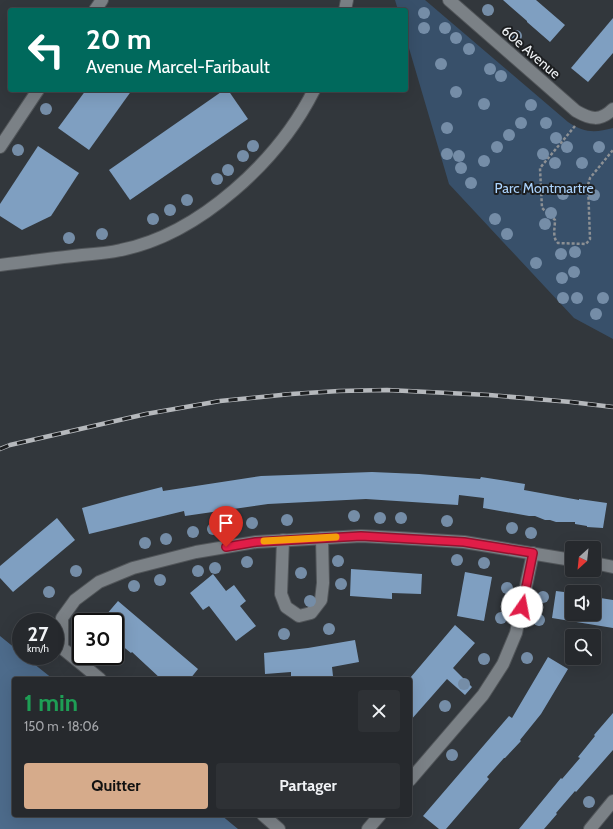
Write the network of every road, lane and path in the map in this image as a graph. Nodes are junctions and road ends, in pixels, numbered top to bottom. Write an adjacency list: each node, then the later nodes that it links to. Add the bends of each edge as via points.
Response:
1 (449, 0): 4 (street, 60e Avenue, via 576,111 587,117 599,118 609,114)
2 (37, 92): 6 (street)
3 (313, 92): 8 (street, via 299,116 262,164 240,186 196,219 149,242 121,250)
4 (613, 109)
5 (576, 125): 7 (path, via 540,168 542,208 555,220 556,242 589,242 588,185 590,178)
6 (0, 147)
7 (613, 150)
8 (0, 265)
9 (322, 538): 10 (street); 10 (street, via 321,600 311,613 299,616 286,607 281,594); 11 (street, via 361,536 464,542)
10 (283, 540): 15 (street, via 204,551 133,568 99,582 75,600 62,618 62,648)
11 (533, 553): 12 (street); 16 (street, via 516,633 502,664 483,695)
12 (565, 559)
13 (601, 565): 14 (street)
14 (613, 567)
15 (98, 677)
16 (412, 778)
17 (613, 801): 22 (street)
18 (264, 817): 20 (street)
19 (378, 817): 21 (street)
20 (279, 829)
21 (368, 829)
22 (590, 829)

